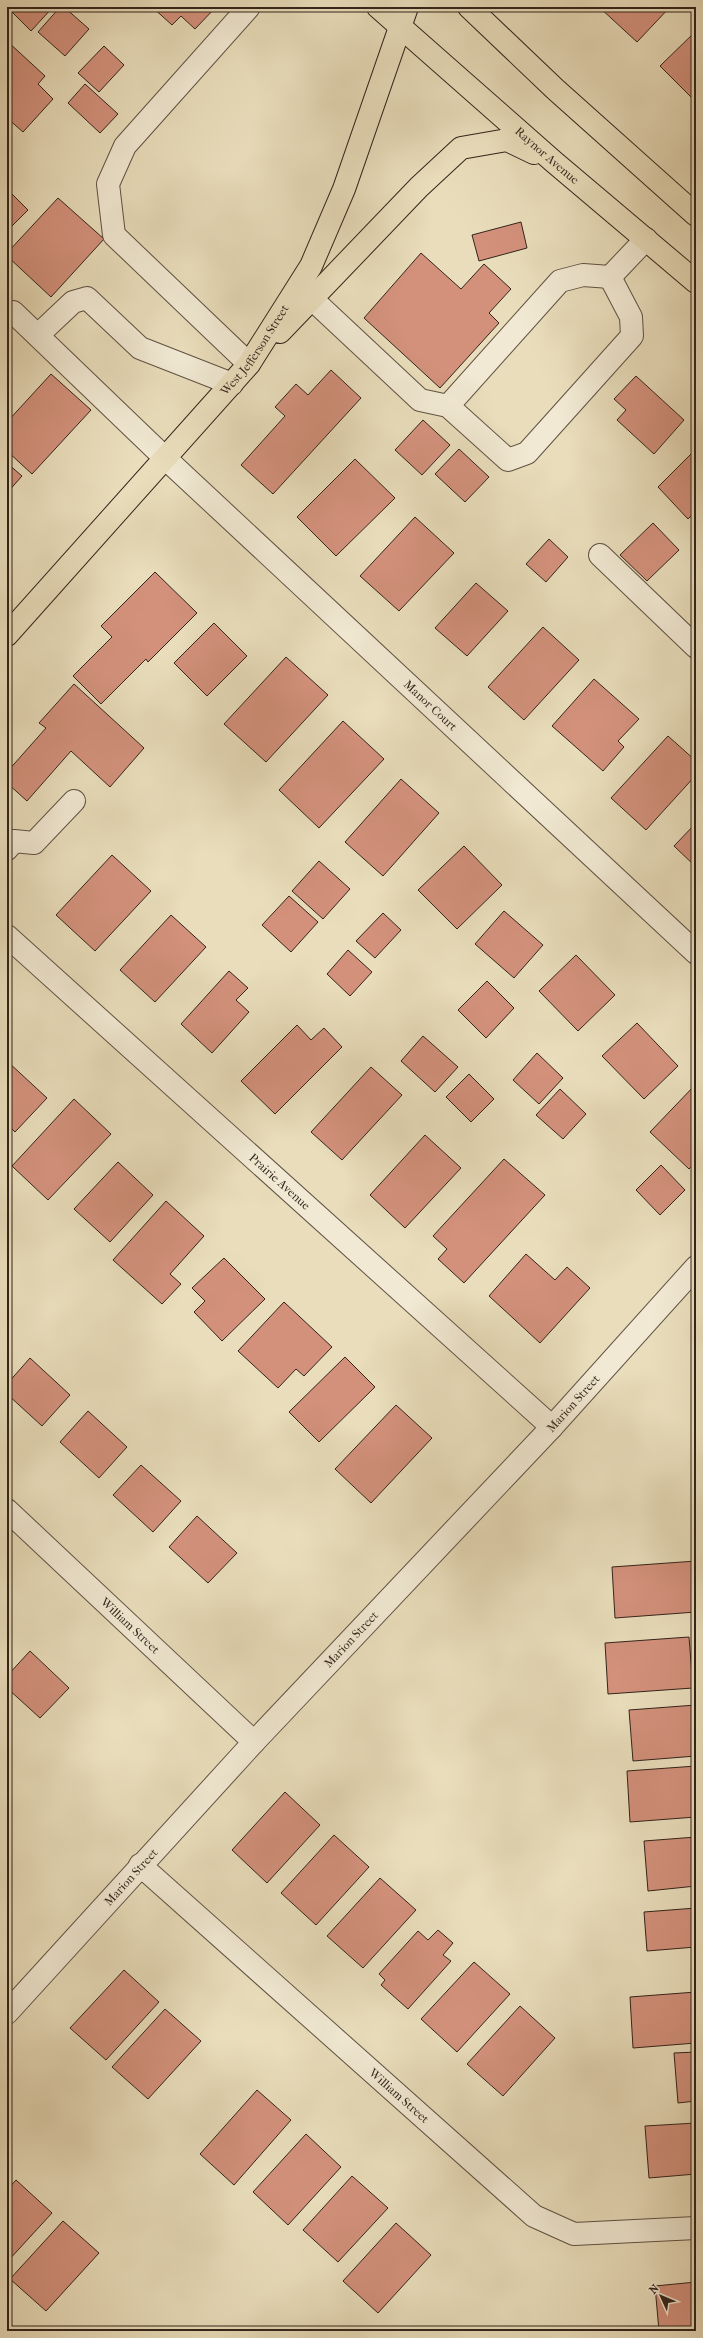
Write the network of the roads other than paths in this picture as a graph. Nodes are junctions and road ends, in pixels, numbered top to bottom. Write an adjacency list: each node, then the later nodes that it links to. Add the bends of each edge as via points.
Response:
1 (249, 7): 13 (street, via 125,146 108,184 114,235)
2 (378, 7): 4 (main road, Raynor Avenue)
3 (469, 7): 6 (main road, via 555,89)
4 (403, 17): 5 (main road, Raynor Avenue); 13 (main road, West Jefferson Street, via 344,188 311,266)
5 (554, 162): 7 (main road, Raynor Avenue); 10 (main road, via 507,140 461,148 419,187)
6 (696, 215)
7 (646, 239): 8 (street); 9 (main road, Raynor Avenue)
8 (610, 277): 15 (street, via 583,275 560,281); 15 (street, via 631,317 632,336 527,453 508,460)
9 (696, 282)
10 (312, 299): 13 (main road); 15 (street, via 420,400)
11 (9, 311): 12 (street, Manor Court)
12 (38, 335): 14 (street, via 73,302 87,298 140,348); 16 (street, Manor Court)
13 (249, 364): 14 (main road, West Jefferson Street)
14 (232, 384): 16 (main road, West Jefferson Street)
15 (448, 406)
16 (166, 458): 18 (main road, West Jefferson Street); 23 (street, Manor Court)
17 (600, 555): 19 (street)
18 (7, 635)
19 (696, 647)
20 (74, 801): 21 (street, via 34,843 14,841)
21 (7, 849)
22 (7, 936): 25 (street, Prairie Avenue)
23 (696, 953)
24 (696, 1267): 25 (street, Marion Street)
25 (552, 1428): 27 (street, Marion Street)
26 (7, 1510): 27 (street, William Street)
27 (254, 1742): 28 (street, Marion Street)
28 (140, 1865): 29 (street, Marion Street); 30 (street, William Street, via 534,2216 574,2234)
29 (7, 2013)
30 (696, 2228)

